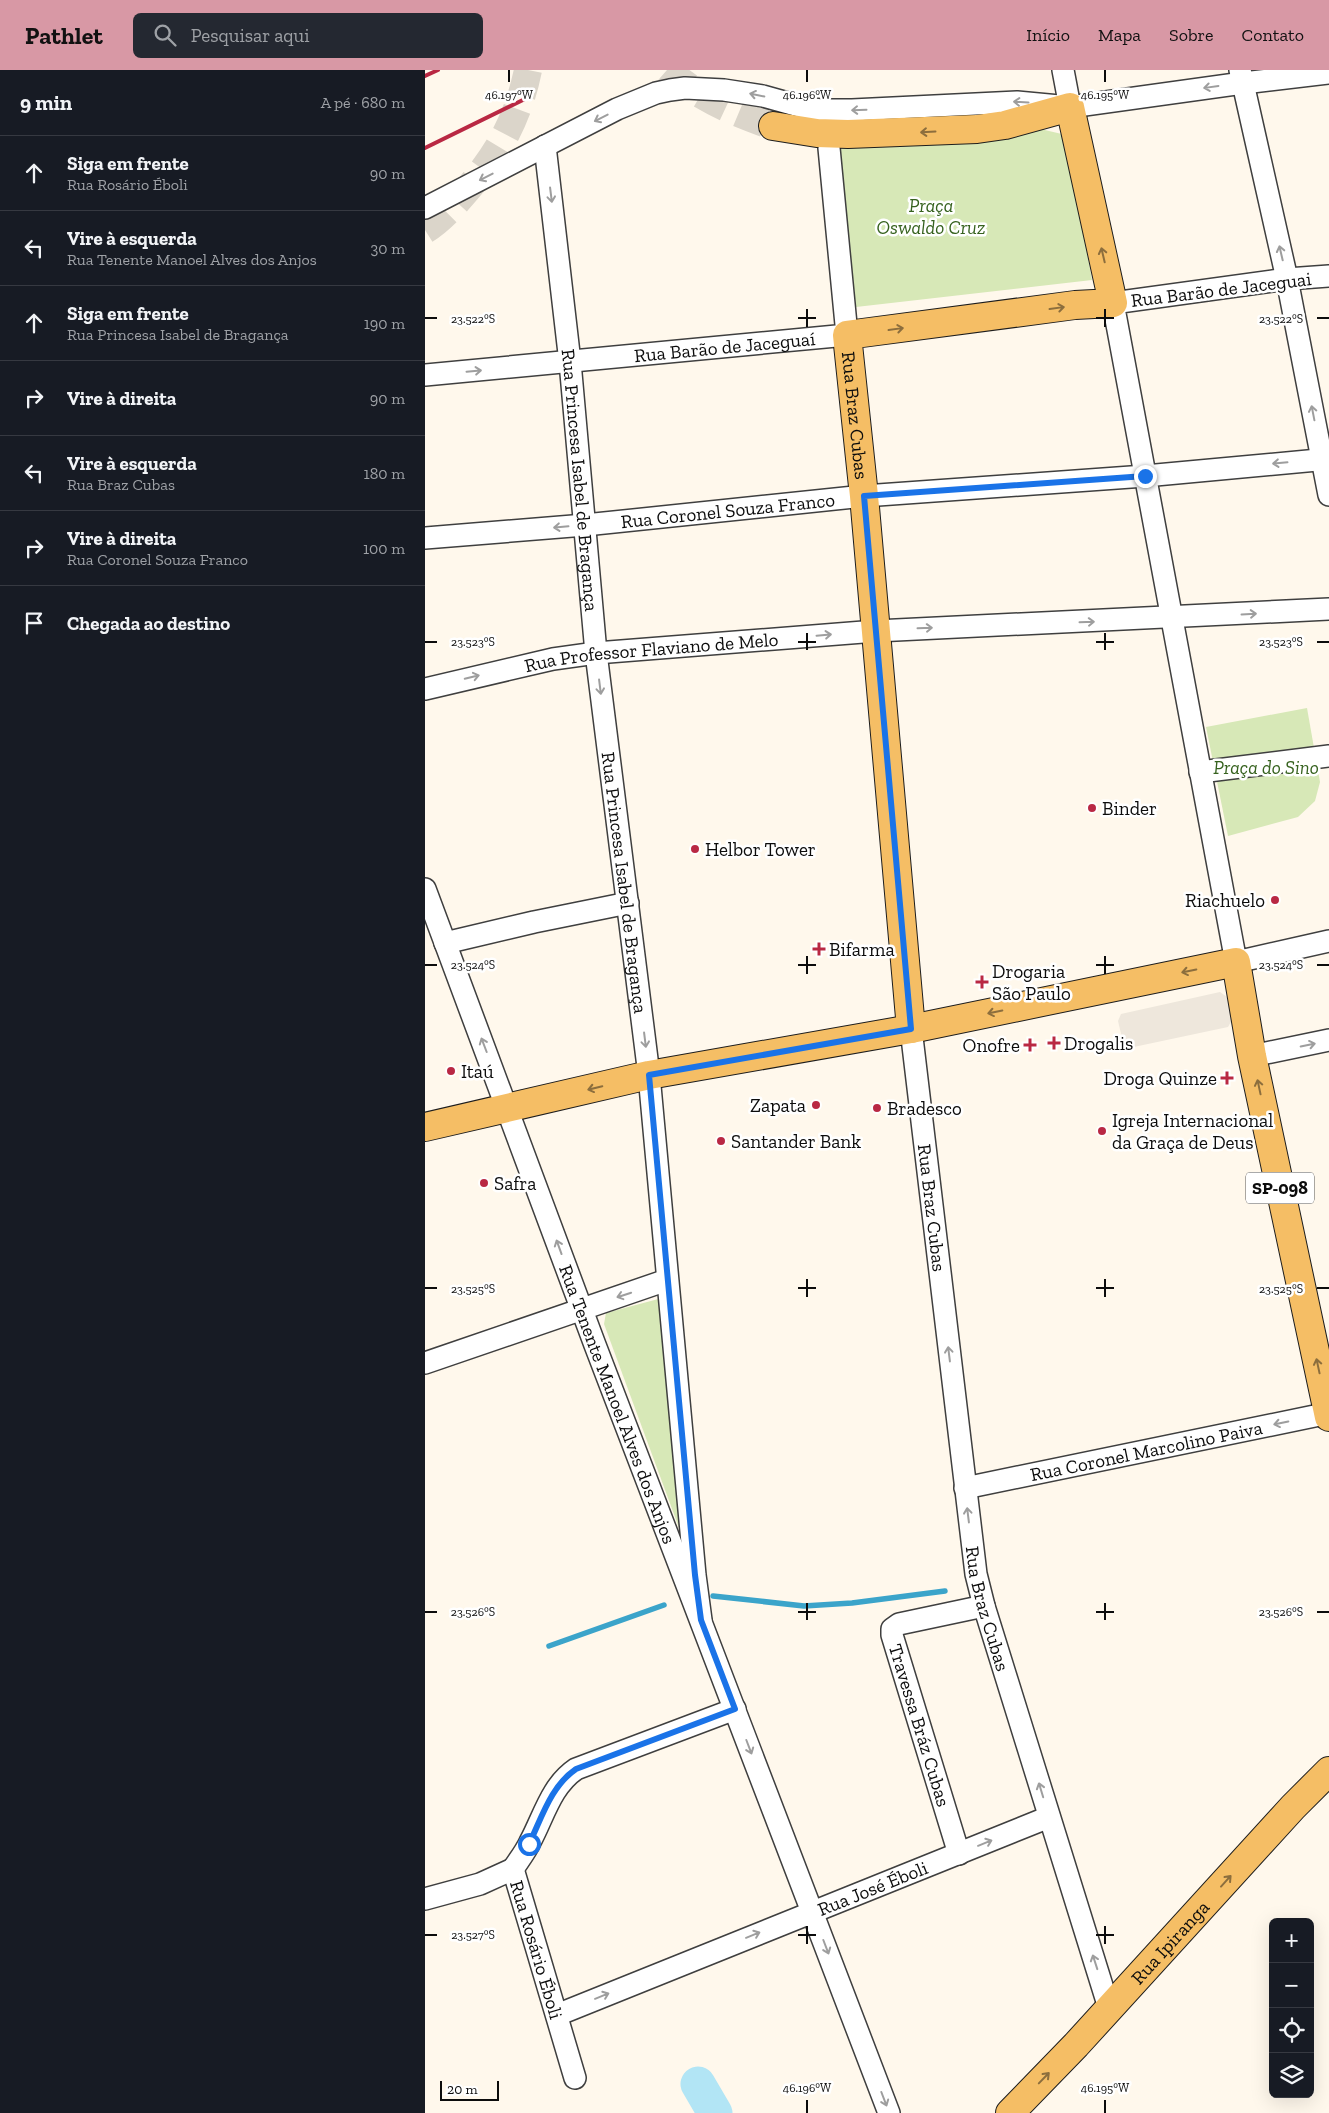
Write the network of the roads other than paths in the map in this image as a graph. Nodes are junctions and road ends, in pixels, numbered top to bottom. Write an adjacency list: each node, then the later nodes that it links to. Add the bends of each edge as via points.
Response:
1 (1063, 70): 4 (street)
2 (1329, 73): 3 (street)
3 (1242, 76): 4 (street, one-way to 4); 10 (street, one-way to 3)
4 (1070, 107): 5 (main road, one-way to 5, via 1005,125 977,129 848,134); 6 (street, one-way to 6, via 1017,102 821,110 724,90 670,90 637,100); 11 (main road, SP-098, one-way to 4)
5 (773, 126)
6 (545, 146): 8 (street, one-way to 8); 13 (street, Rua Princesa Isabel de Bragança, one-way to 13)
7 (829, 148): 12 (street, Rua Braz Cubas)
8 (425, 208)
9 (1329, 276): 10 (street, Rua Barão de Jaceguai)
10 (1287, 279): 11 (street, Rua Barão de Jaceguai); 15 (street, one-way to 10)
11 (1113, 303): 12 (main road, Rua Barão de Jaceguaí, one-way to 11, via 1075,305); 16 (street, SP-098)
12 (847, 335): 13 (street, Rua Barão de Jaceguaí); 18 (main road, Rua Braz Cubas)
13 (570, 362): 14 (street, Rua Barão de Jaceguaí, one-way to 13); 19 (street, Rua Princesa Isabel de Bragança)
14 (425, 375)
15 (1326, 459): 16 (street, Rua Coronel Souza Franco, one-way to 16); 17 (street)
16 (1145, 476): 18 (street, Rua Coronel Souza Franco); 22 (street, SP-098)
17 (1329, 495)
18 (864, 496): 19 (street, Rua Coronel Souza Franco); 23 (main road, Rua Braz Cubas)
19 (585, 525): 20 (street, Rua Coronel Souza Franco, one-way to 20); 24 (street, Rua Princesa Isabel de Bragança)
20 (425, 538)
21 (1329, 610): 22 (street, Rua Professor Flaviano de Melo, one-way to 21)
22 (1171, 618): 23 (street, Rua Professor Flaviano de Melo, one-way to 22); 27 (street, SP-098)
23 (876, 630): 24 (street, Rua Professor Flaviano de Melo, one-way to 23); 33 (main road, Rua Braz Cubas)
24 (596, 653): 25 (street, Rua Professor Flaviano de Melo, one-way to 24, via 545,661); 29 (street, Rua Princesa Isabel de Bragança, one-way to 29)
25 (425, 689)
26 (1329, 756): 27 (street)
27 (1200, 772): 32 (street, SP-098)
28 (425, 889): 31 (street, Rua Tenente Manoel Alves dos Anjos)
29 (628, 903): 31 (street); 36 (street, Rua Princesa Isabel de Bragança, one-way to 36)
30 (1329, 941): 32 (street)
31 (445, 943): 37 (street, Rua Tenente Manoel Alves dos Anjos, one-way to 31)
32 (1236, 962): 33 (main road, one-way to 33); 35 (main road, SP-098)
33 (911, 1029): 36 (main road); 43 (street, Rua Braz Cubas, one-way to 33)
34 (1329, 1040): 35 (street, one-way to 34)
35 (1252, 1056): 42 (main road, SP-098, one-way to 35)
36 (649, 1075): 37 (main road, one-way to 37); 39 (street, Rua Princesa Isabel de Bragança)
37 (507, 1108): 38 (main road); 40 (street, Rua Tenente Manoel Alves dos Anjos, one-way to 37)
38 (425, 1127)
39 (667, 1280): 40 (street, one-way to 40); 45 (street, Rua Princesa Isabel de Bragança)
40 (582, 1309): 41 (street); 45 (street, Rua Tenente Manoel Alves dos Anjos)
41 (425, 1363)
42 (1329, 1415): 43 (street, Rua Coronel Marcolino Paiva, one-way to 43)
43 (965, 1488): 44 (street, Rua Braz Cubas, one-way to 43, via 976,1574)
44 (984, 1606): 48 (street, Rua Braz Cubas, one-way to 44); 49 (street, Travessa Bráz Cubas, via 899,1624 892,1629)
45 (701, 1620): 46 (street, Rua Tenente Manoel Alves dos Anjos)
46 (735, 1709): 50 (street, Rua Rosário Éboli, via 576,1769 564,1777); 52 (street, Rua Tenente Manoel Alves dos Anjos, one-way to 52)
47 (1329, 1771): 53 (main road, Rua Ipiranga, one-way to 47)
48 (1049, 1818): 49 (street, Rua José Éboli, one-way to 48); 53 (street, Rua Braz Cubas, one-way to 48)
49 (959, 1854): 52 (street, Rua José Éboli)
50 (513, 1869): 51 (street, via 480,1884); 54 (street, Rua Rosário Éboli)
51 (425, 1898)
52 (812, 1911): 54 (street, Rua José Éboli, one-way to 52); 56 (street, Rua Tenente Manoel Alves dos Anjos, one-way to 56)
53 (1109, 2008): 57 (main road, Rua Ipiranga, one-way to 53)
54 (557, 2015): 55 (street, Rua Rosário Éboli)
55 (575, 2078)
56 (889, 2113)
57 (1010, 2113)

